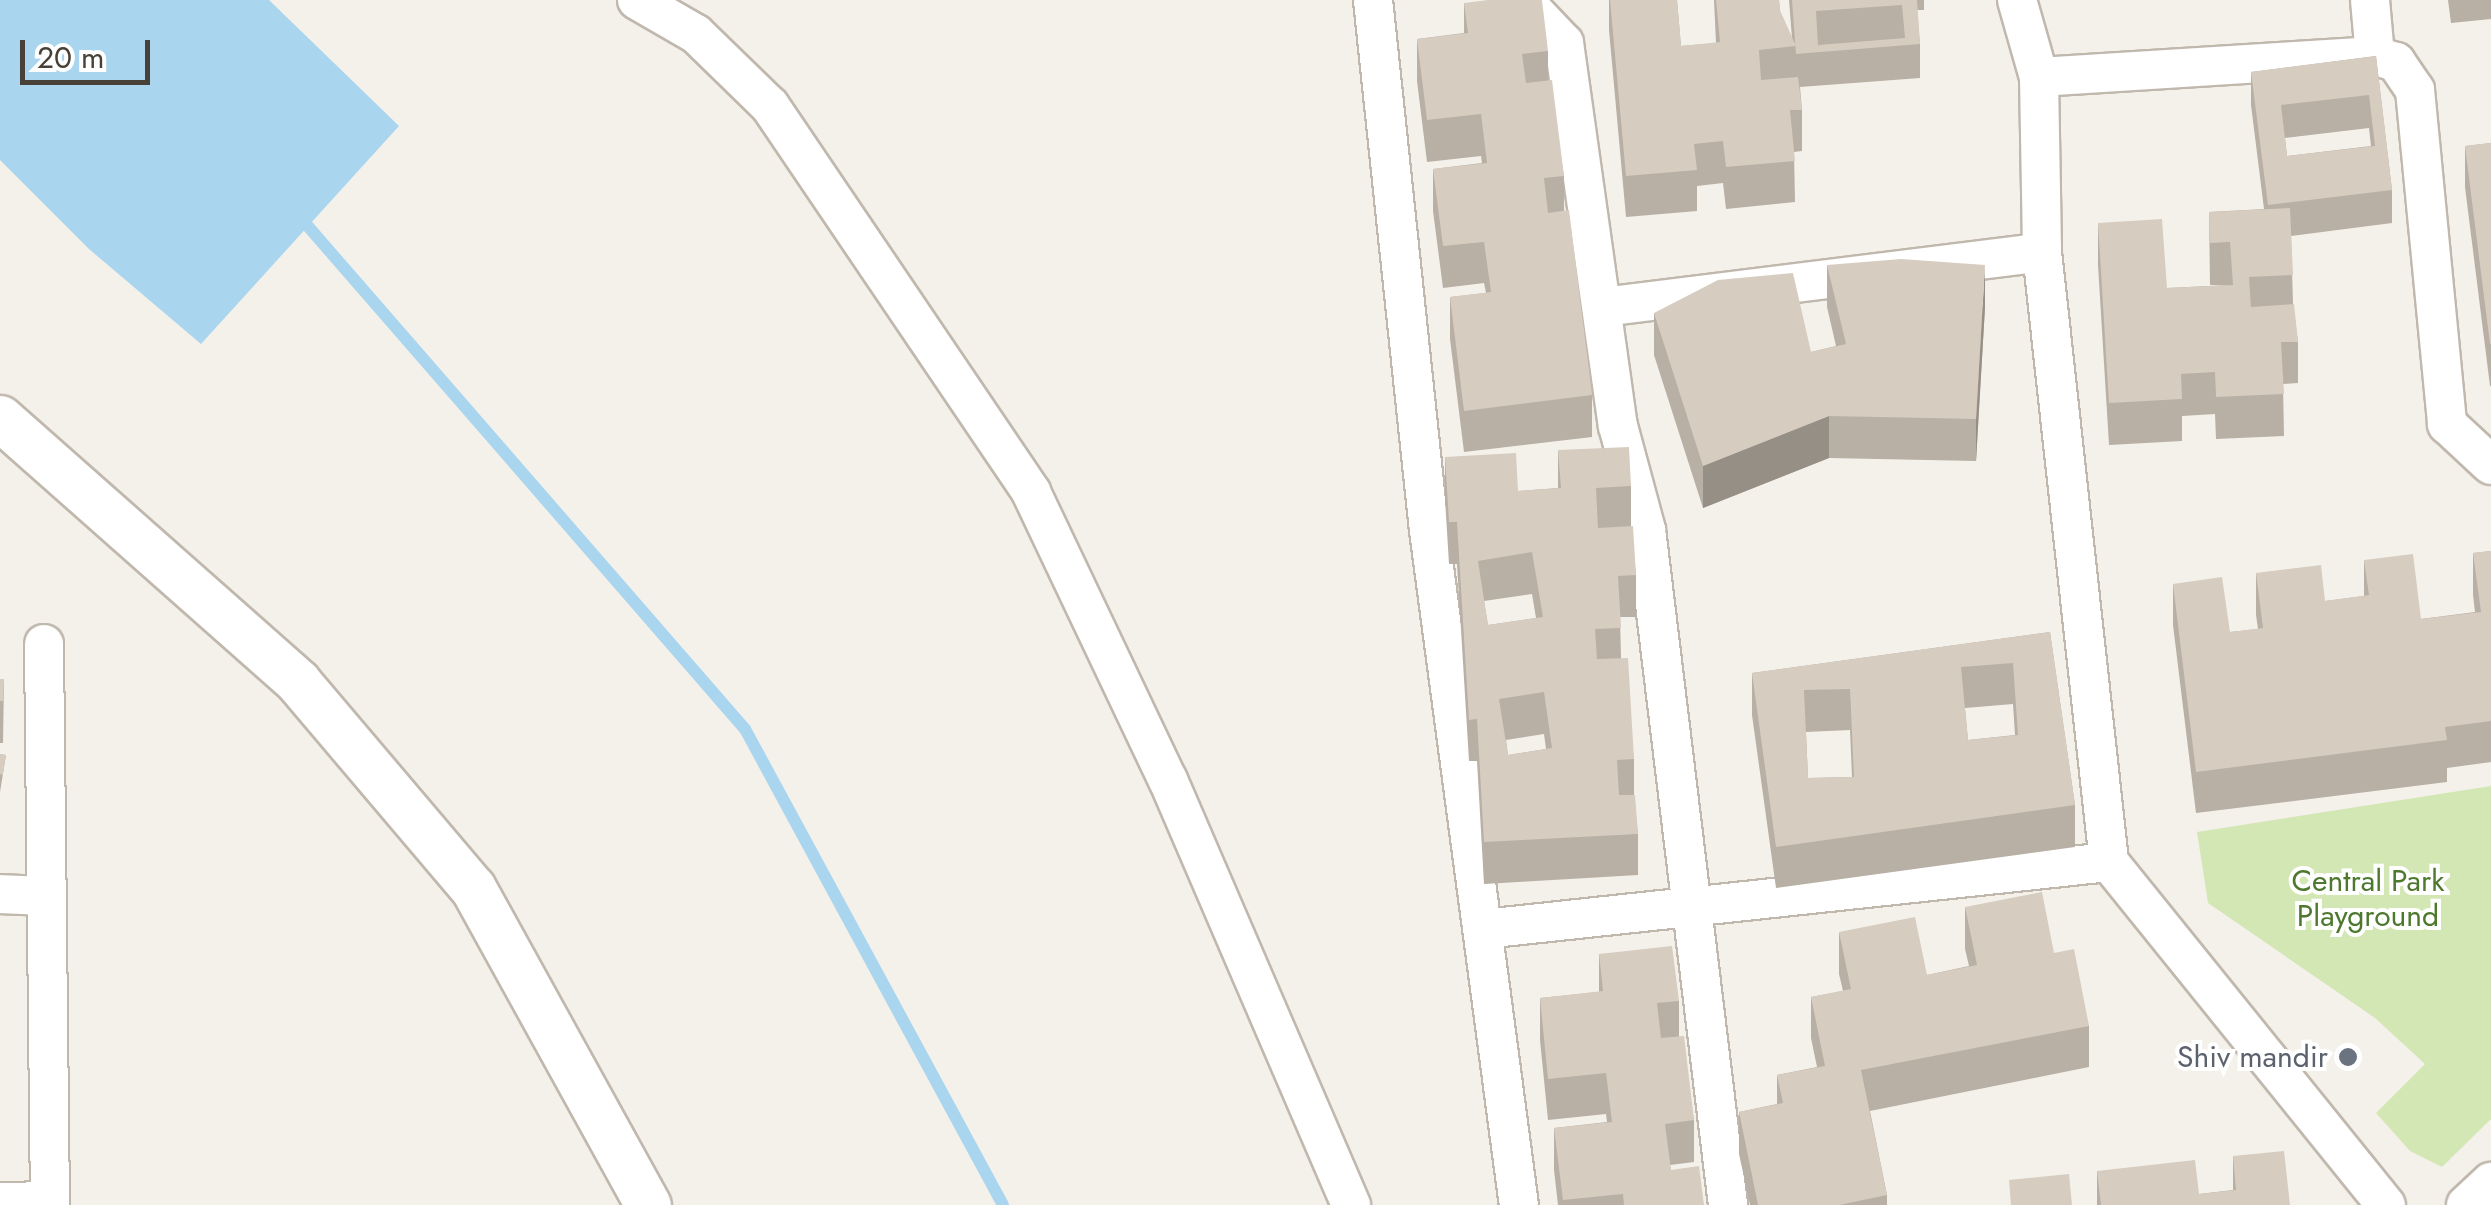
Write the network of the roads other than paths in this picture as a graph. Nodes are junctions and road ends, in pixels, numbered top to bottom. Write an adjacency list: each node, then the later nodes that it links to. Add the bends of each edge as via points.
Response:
1 (636, 0): 22 (street, via 696,34 770,106 1030,492 1168,780)
2 (1373, 0): 17 (street, via 1430,530)
3 (1523, 0): 9 (street, via 1564,43)
4 (2017, 0): 7 (street)
5 (2370, 0): 6 (street)
6 (2375, 56): 7 (street); 11 (street, via 2396,62 2415,90 2447,424)
7 (2039, 77): 8 (street)
8 (2042, 252): 9 (street); 13 (street)
9 (1603, 306): 16 (street, via 1618,426 1646,530)
10 (0, 418): 21 (street, via 298,682 474,888)
11 (2491, 465)
12 (44, 644): 15 (street)
13 (2109, 862): 16 (street); 25 (street)
14 (0, 894): 15 (street)
15 (46, 896): 20 (street)
16 (1692, 904): 17 (street); 24 (street)
17 (1484, 928): 23 (street)
18 (2491, 1182): 26 (street)
19 (0, 1202): 20 (street)
20 (50, 1203)
21 (648, 1205)
22 (1350, 1205)
23 (1519, 1205)
24 (1728, 1205)
25 (2386, 1205)
26 (2466, 1205)

